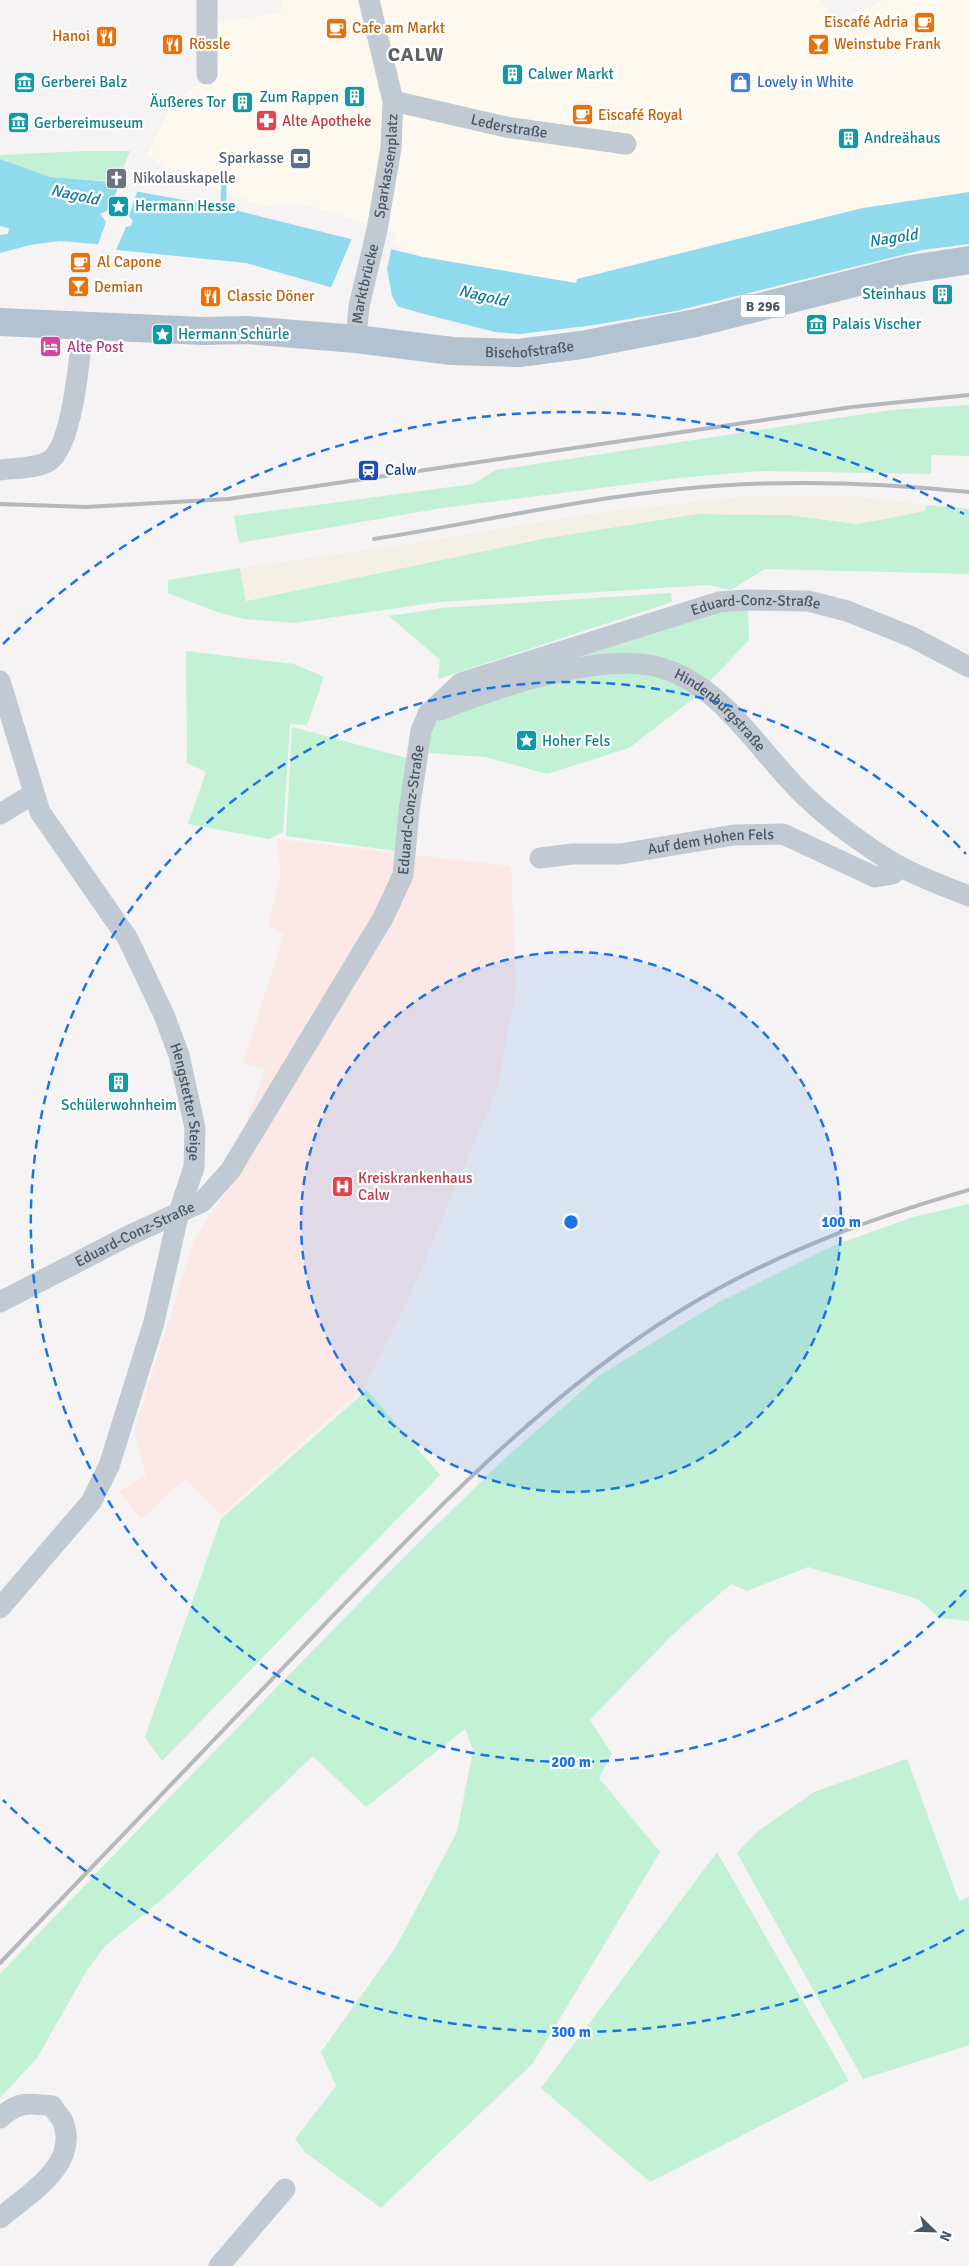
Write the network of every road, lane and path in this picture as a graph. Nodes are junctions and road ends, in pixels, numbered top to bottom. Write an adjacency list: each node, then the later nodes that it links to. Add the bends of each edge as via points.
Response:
1 (207, 0): 3 (street)
2 (370, 0): 4 (street, Sparkassenplatz)
3 (207, 74)
4 (393, 101): 5 (street, Lederstraße, via 506,126); 6 (street, Sparkassenplatz, via 391,148)
5 (626, 144)
6 (377, 230): 10 (street, Marktbrücke, via 360,301)
7 (969, 260): 10 (main road, Bischofstraße / B 296, via 906,270 696,323 520,353 461,352)
8 (0, 322): 9 (main road, B 296)
9 (83, 325): 10 (main road, Bischofstraße / B 296, via 247,330); 11 (street, via 74,402 59,451 49,461)
10 (356, 339)
11 (0, 470)
12 (969, 667): 14 (street, Eduard-Conz-Straße, via 912,637 847,611 808,601 719,602 461,684)
13 (0, 681): 15 (street, Hengstetter Steige)
14 (428, 714): 18 (street, Hindenburgstraße, via 485,692 579,668 620,662 650,665 698,685 731,713 808,799); 20 (street, Eduard-Conz-Straße, via 421,731 403,875 383,918 230,1171 202,1202)
15 (34, 794): 16 (street); 20 (street, Hengstetter Steige, via 40,812 128,939 180,1056 195,1128 194,1167)
16 (0, 814)
17 (540, 858): 18 (street, Auf dem Hohen Fels, via 620,854 734,835 783,834 875,877 893,874)
18 (899, 866): 19 (street, Hindenburgstraße)
19 (969, 896)
20 (179, 1212): 21 (street, Eduard-Conz-Straße); 22 (street, Hengstetter Steige, via 154,1322 109,1466 90,1502)
21 (0, 1302)
22 (0, 1608)
23 (0, 2118): 25 (street, via 10,2109 28,2102 52,2106 63,2121 67,2138 63,2157 53,2174)
24 (285, 2188): 26 (street)
25 (0, 2218)
26 (219, 2266)

